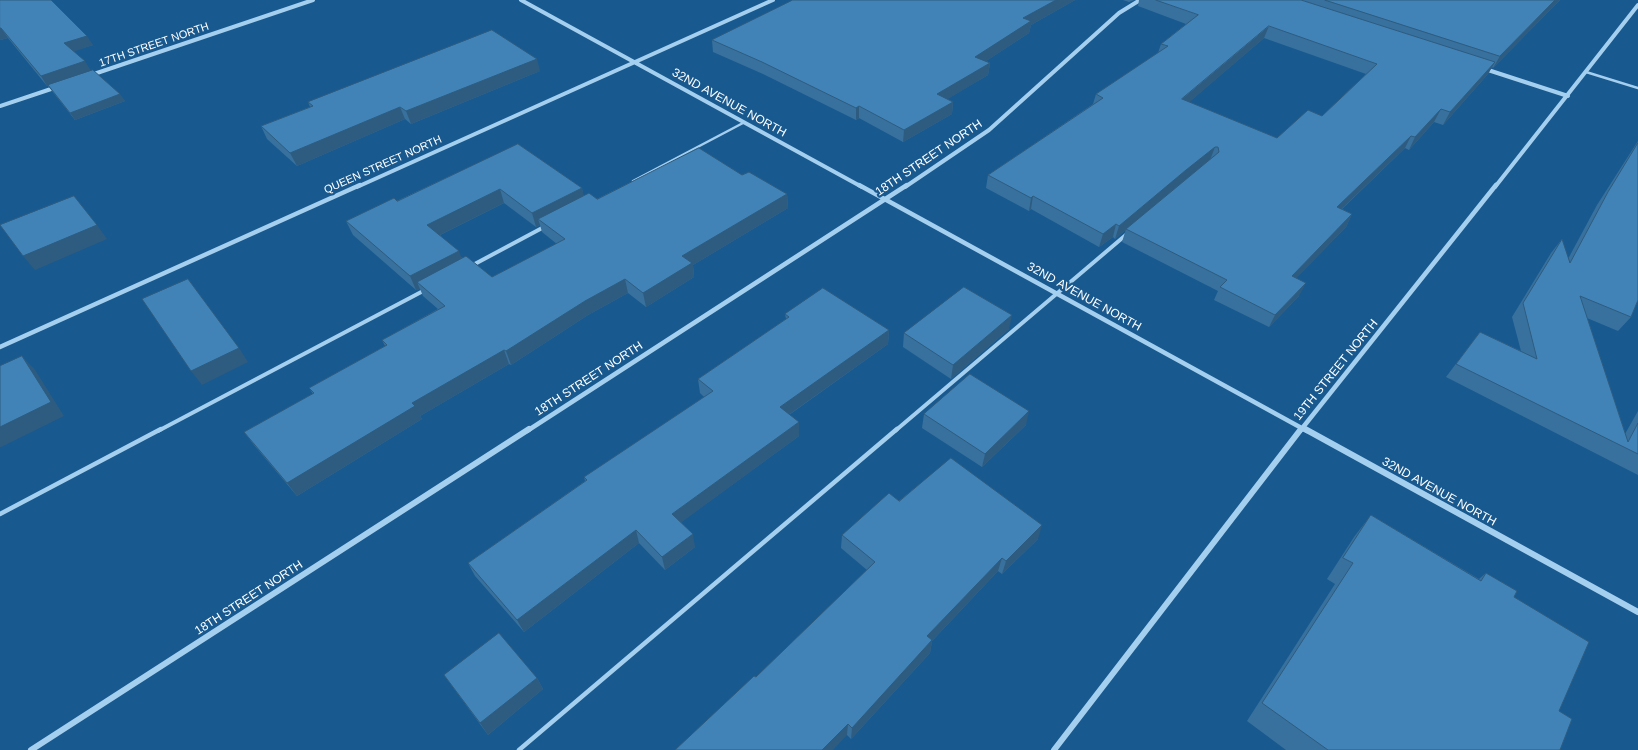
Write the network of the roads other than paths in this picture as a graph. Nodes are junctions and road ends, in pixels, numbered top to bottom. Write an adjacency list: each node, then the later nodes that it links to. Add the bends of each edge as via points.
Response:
1 (313, 0): 9 (street, 17TH STREET NORTH)
2 (520, 0): 6 (street, 32ND AVENUE NORTH)
3 (772, 0): 6 (street, QUEEN STREET NORTH)
4 (1140, 0): 16 (street, 18TH STREET NORTH, via 1119,14 990,130)
5 (1638, 5): 8 (street, 19TH STREET NORTH)
6 (633, 62): 14 (street, 32ND AVENUE NORTH); 22 (street, QUEEN STREET NORTH)
7 (1482, 68): 12 (street)
8 (1586, 72): 11 (lane); 12 (street, 19TH STREET NORTH)
9 (83, 78)
10 (64, 84): 13 (street)
11 (1638, 88)
12 (1568, 96): 23 (street, 19TH STREET NORTH)
13 (0, 106)
14 (744, 123): 15 (lane); 16 (street, 32ND AVENUE NORTH)
15 (630, 182)
16 (885, 200): 21 (street, 32ND AVENUE NORTH); 26 (street, 18TH STREET NORTH)
17 (551, 224): 19 (lane)
18 (1131, 231): 21 (lane)
19 (464, 270)
20 (429, 288): 24 (lane)
21 (1057, 294): 23 (street, 32ND AVENUE NORTH); 27 (lane)
22 (0, 347)
23 (1302, 428): 25 (street, 32ND AVENUE NORTH); 28 (street, 19TH STREET NORTH)
24 (0, 514)
25 (1638, 612)
26 (31, 750)
27 (519, 750)
28 (1054, 750)

